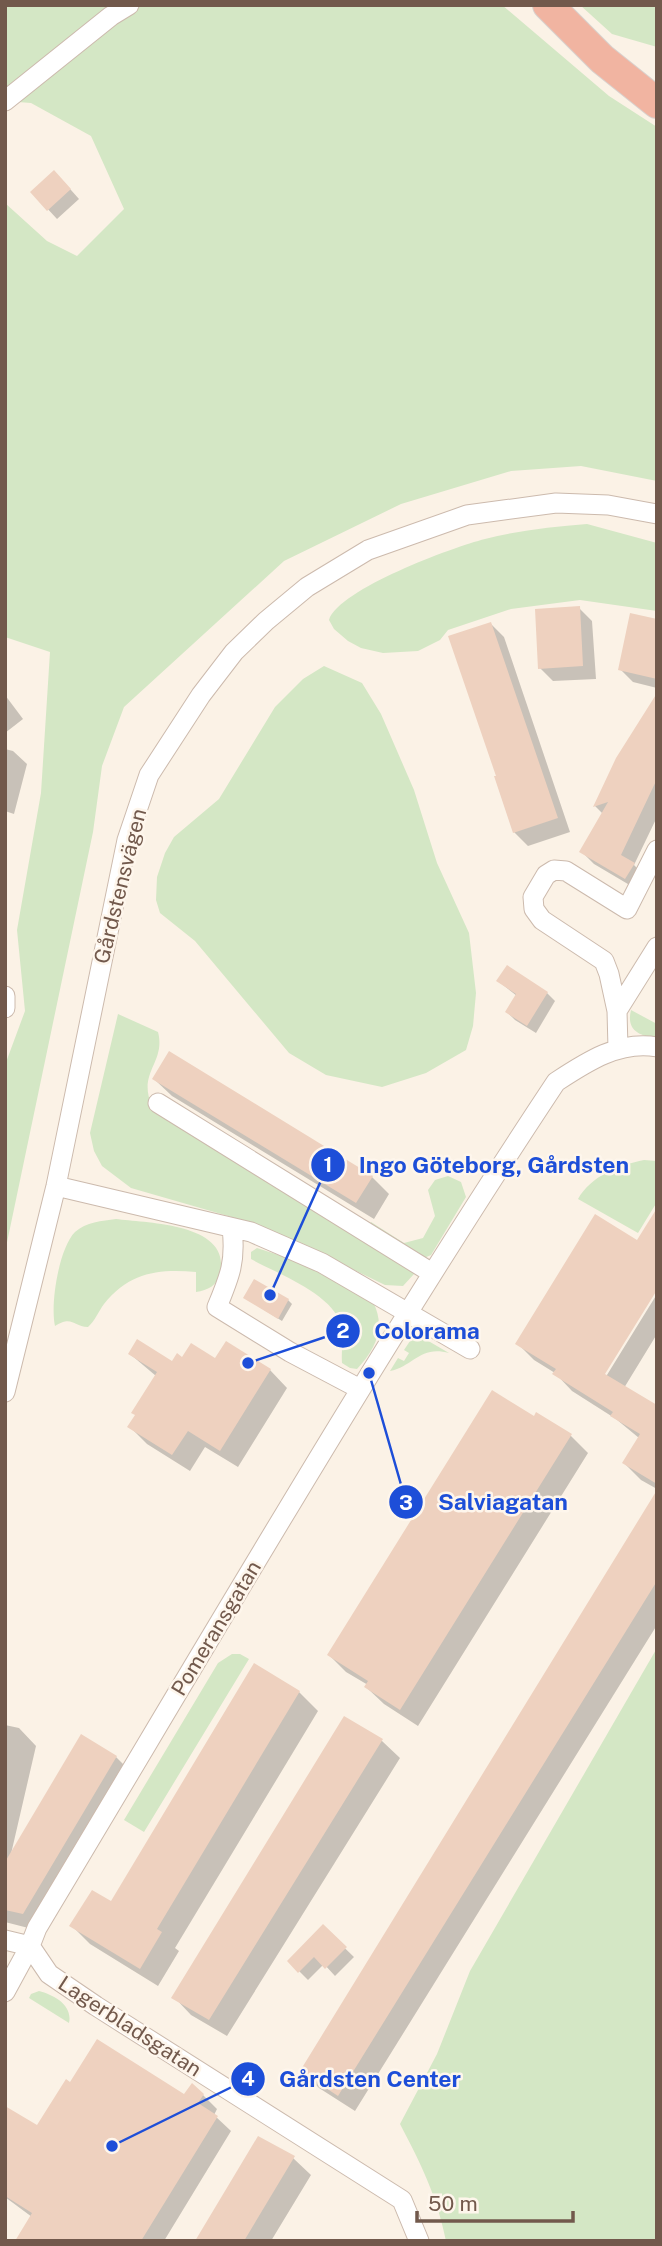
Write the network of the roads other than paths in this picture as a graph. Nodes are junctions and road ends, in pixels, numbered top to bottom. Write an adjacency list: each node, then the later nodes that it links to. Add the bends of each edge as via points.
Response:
1 (129, 5): 3 (street)
2 (548, 5): 4 (highway, via 602,59)
3 (5, 102)
4 (657, 103)
5 (657, 514): 14 (street, Gårdstensvägen, via 608,505 556,503 467,515 368,550 307,587 234,652 149,775 127,840)
6 (657, 850): 10 (street, via 627,909 566,871 554,870 546,876 533,897 542,920 604,961)
7 (657, 947): 10 (street)
8 (5, 996): 9 (street)
9 (5, 1008)
10 (617, 1010): 12 (street)
11 (657, 1047): 12 (street)
12 (618, 1048): 16 (street, Pomeransgatan, via 556,1082)
13 (158, 1102): 16 (street)
14 (56, 1186): 15 (street); 20 (street, Gårdstensvägen)
15 (232, 1228): 17 (street, via 321,1263); 19 (street, via 233,1266 217,1307)
16 (432, 1273): 17 (street, Pomeransgatan)
17 (406, 1313): 18 (street); 19 (street, Pomeransgatan)
18 (470, 1349)
19 (360, 1389): 22 (street, Pomeransgatan)
20 (5, 1392)
21 (5, 1940): 22 (street)
22 (30, 1946): 23 (street, Pomeransgatan); 24 (street, Lagerbladsgatan, via 49,1974 402,2200)
23 (5, 1992)
24 (419, 2241)

